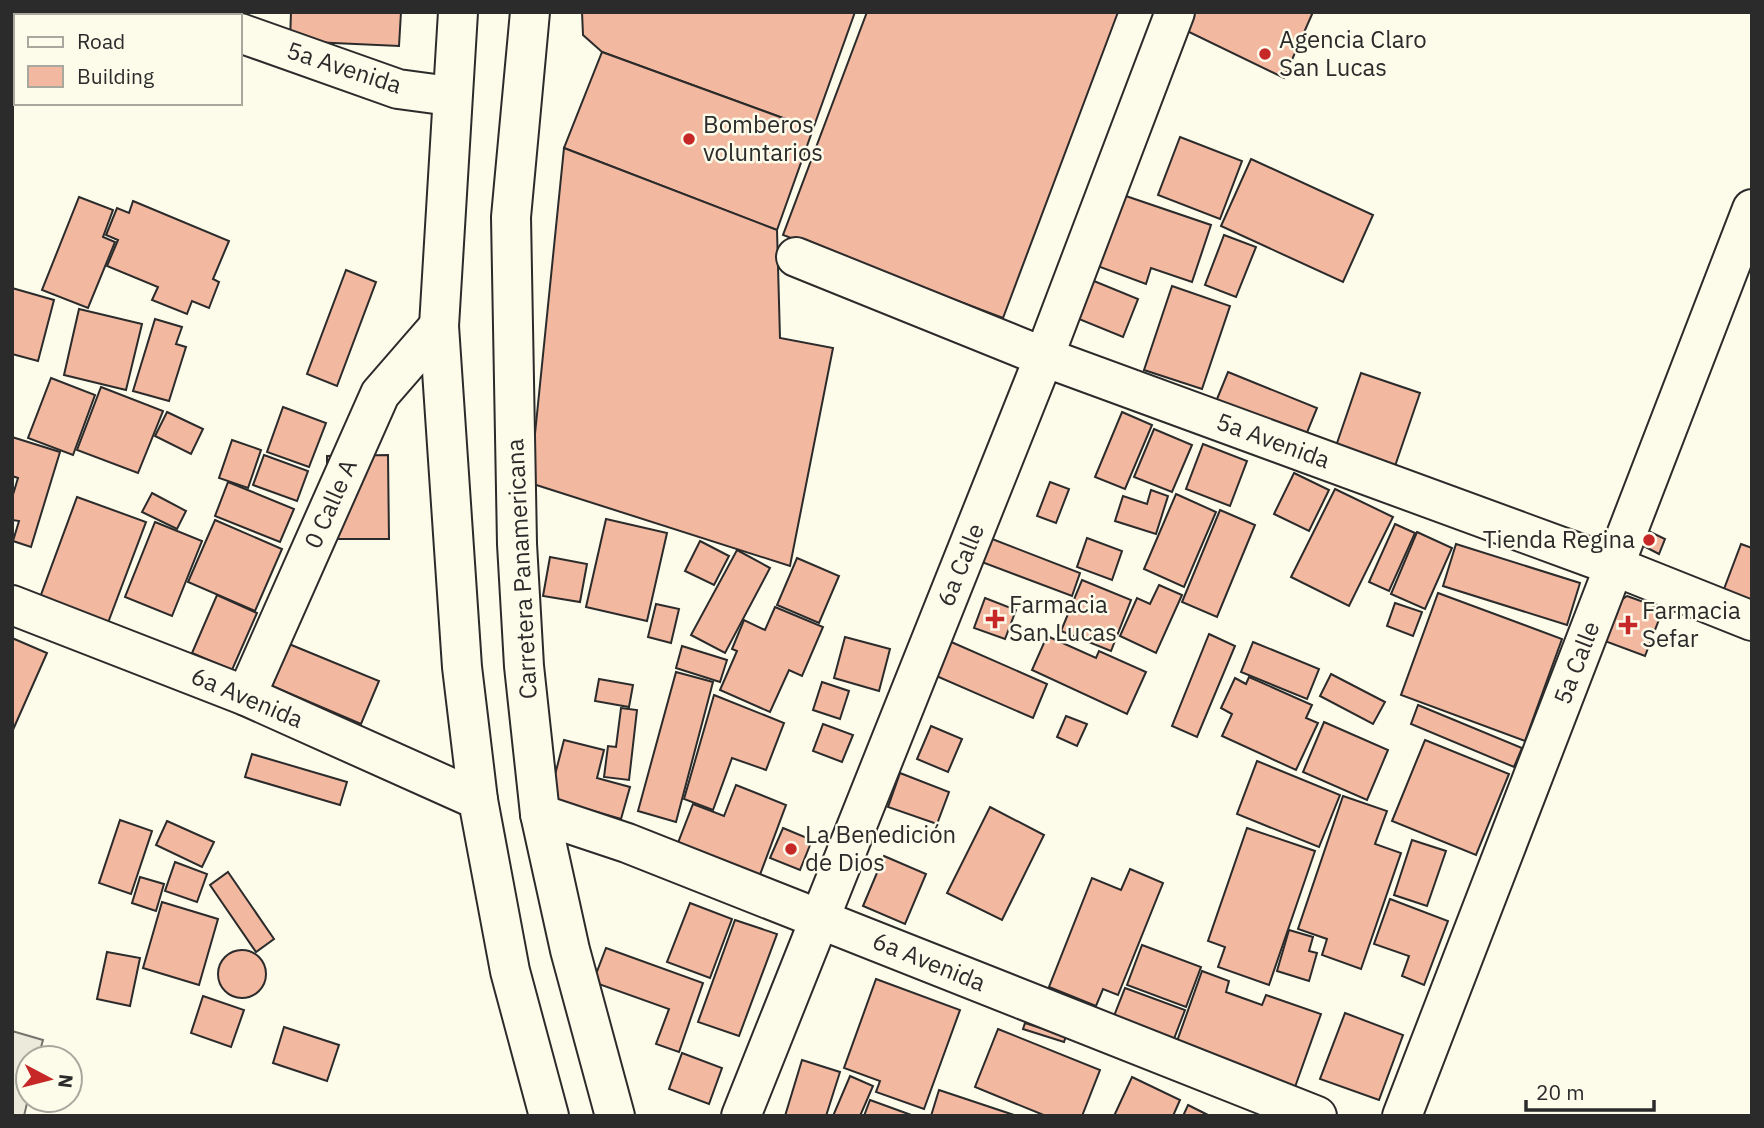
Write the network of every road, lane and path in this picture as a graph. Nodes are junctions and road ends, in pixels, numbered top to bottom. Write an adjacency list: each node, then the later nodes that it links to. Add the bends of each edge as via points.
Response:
1 (458, 12): 5 (main road)
2 (530, 12): 15 (main road, Carretera Panamericana, via 511,217 517,544)
3 (1175, 12): 9 (main road, 6a Calle)
4 (242, 34): 5 (main road, 5a Avenida, via 398,89)
5 (450, 96): 8 (main road)
6 (1752, 209): 10 (main road, 5a Calle)
7 (796, 257): 9 (main road, 5a Avenida)
8 (439, 326): 13 (main road, 0 Calle A, via 380,394); 14 (main road, via 462,667)
9 (1044, 357): 10 (main road, 5a Avenida); 16 (main road, 6a Calle)
10 (1614, 566): 12 (main road, 5a Avenida); 21 (main road, 5a Calle)
11 (12, 605): 13 (main road, 6a Avenida)
12 (1752, 621)
13 (246, 696): 14 (main road, 6a Avenida)
14 (478, 800): 17 (main road, via 510,971)
15 (540, 814): 16 (main road, 6a Avenida, via 627,843); 18 (main road, Carretera Panamericana, via 570,950)
16 (821, 920): 19 (main road, 6a Calle); 20 (main road, 6a Avenida)
17 (550, 1116)
18 (615, 1116)
19 (741, 1116)
20 (1317, 1116)
21 (1402, 1116)

